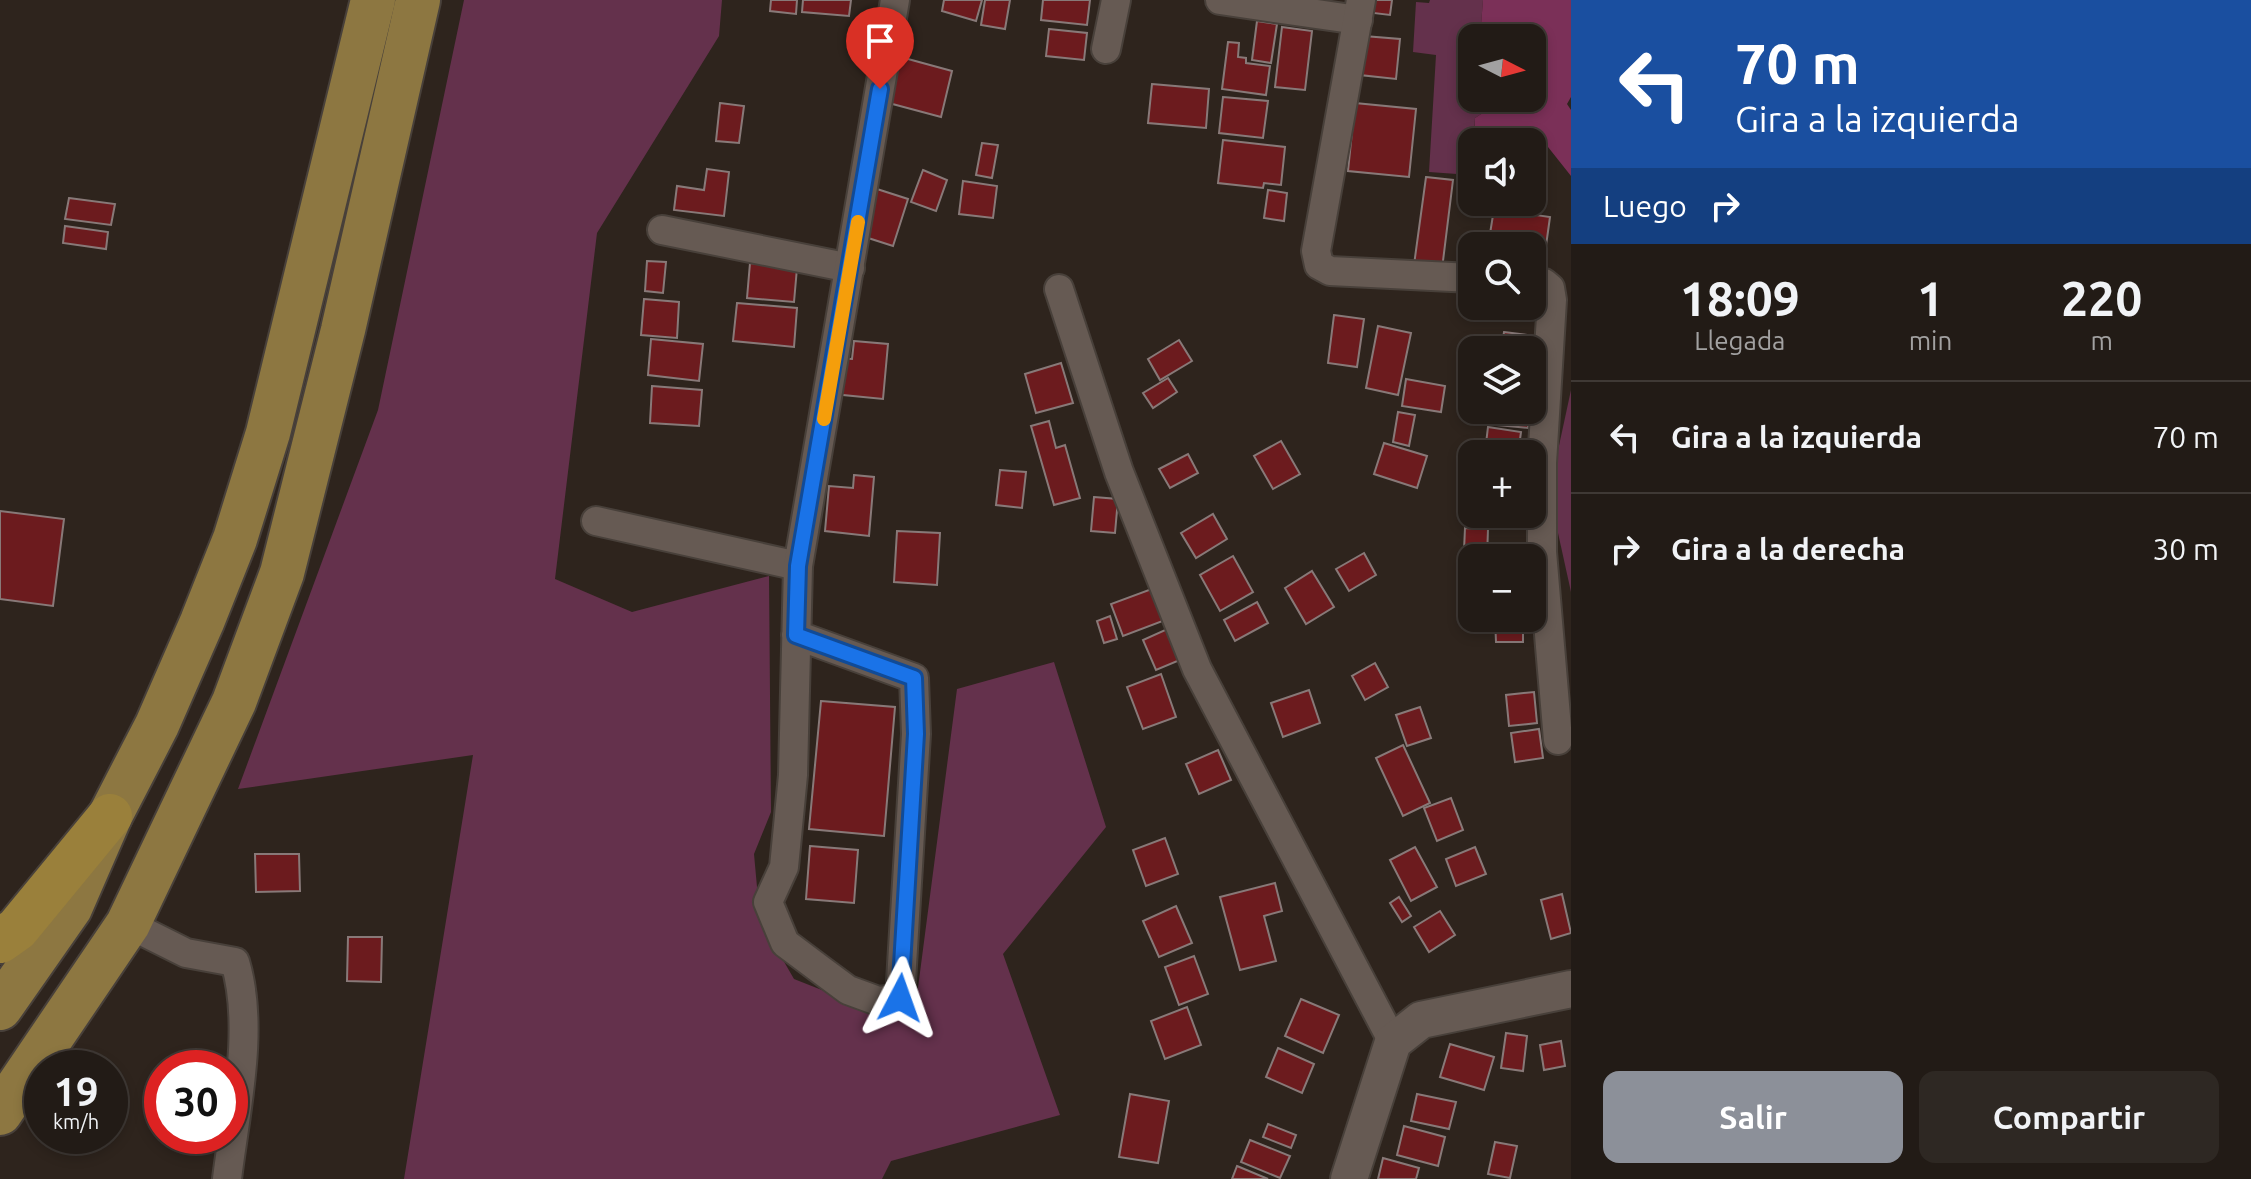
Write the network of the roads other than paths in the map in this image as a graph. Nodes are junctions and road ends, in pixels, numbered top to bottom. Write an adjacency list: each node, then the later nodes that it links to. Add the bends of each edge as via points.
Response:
1 (373, 0): 17 (main road, via 305,292 244,509 197,635)
2 (418, 0): 18 (main road, via 282,573 234,702)
3 (895, 0): 9 (street)
4 (1116, 0): 7 (street)
5 (1220, 0): 6 (street)
6 (1360, 10): 10 (street, via 1316,251 1319,265 1330,271)
7 (1106, 49)
8 (662, 230): 9 (street)
9 (850, 268): 14 (street)
10 (1458, 277)
11 (1546, 285): 16 (street, via 1552,300 1542,552)
12 (1059, 289): 22 (street, via 1119,472 1197,669)
13 (596, 521): 14 (street)
14 (798, 566): 15 (street)
15 (796, 635): 15 (street, via 793,775 784,867 768,902 785,943 848,990 878,1001 900,998 916,734 914,678)
16 (1558, 740)
17 (110, 816): 19 (highway, via 17,929); 21 (main road, via 70,908)
18 (128, 924): 23 (main road); 24 (street, via 186,953 235,962 243,1029)
19 (0, 941)
20 (1571, 989): 22 (street, via 1421,1020)
21 (0, 1008)
22 (1393, 1042): 25 (street)
23 (0, 1113)
24 (227, 1179)
25 (1349, 1179)

